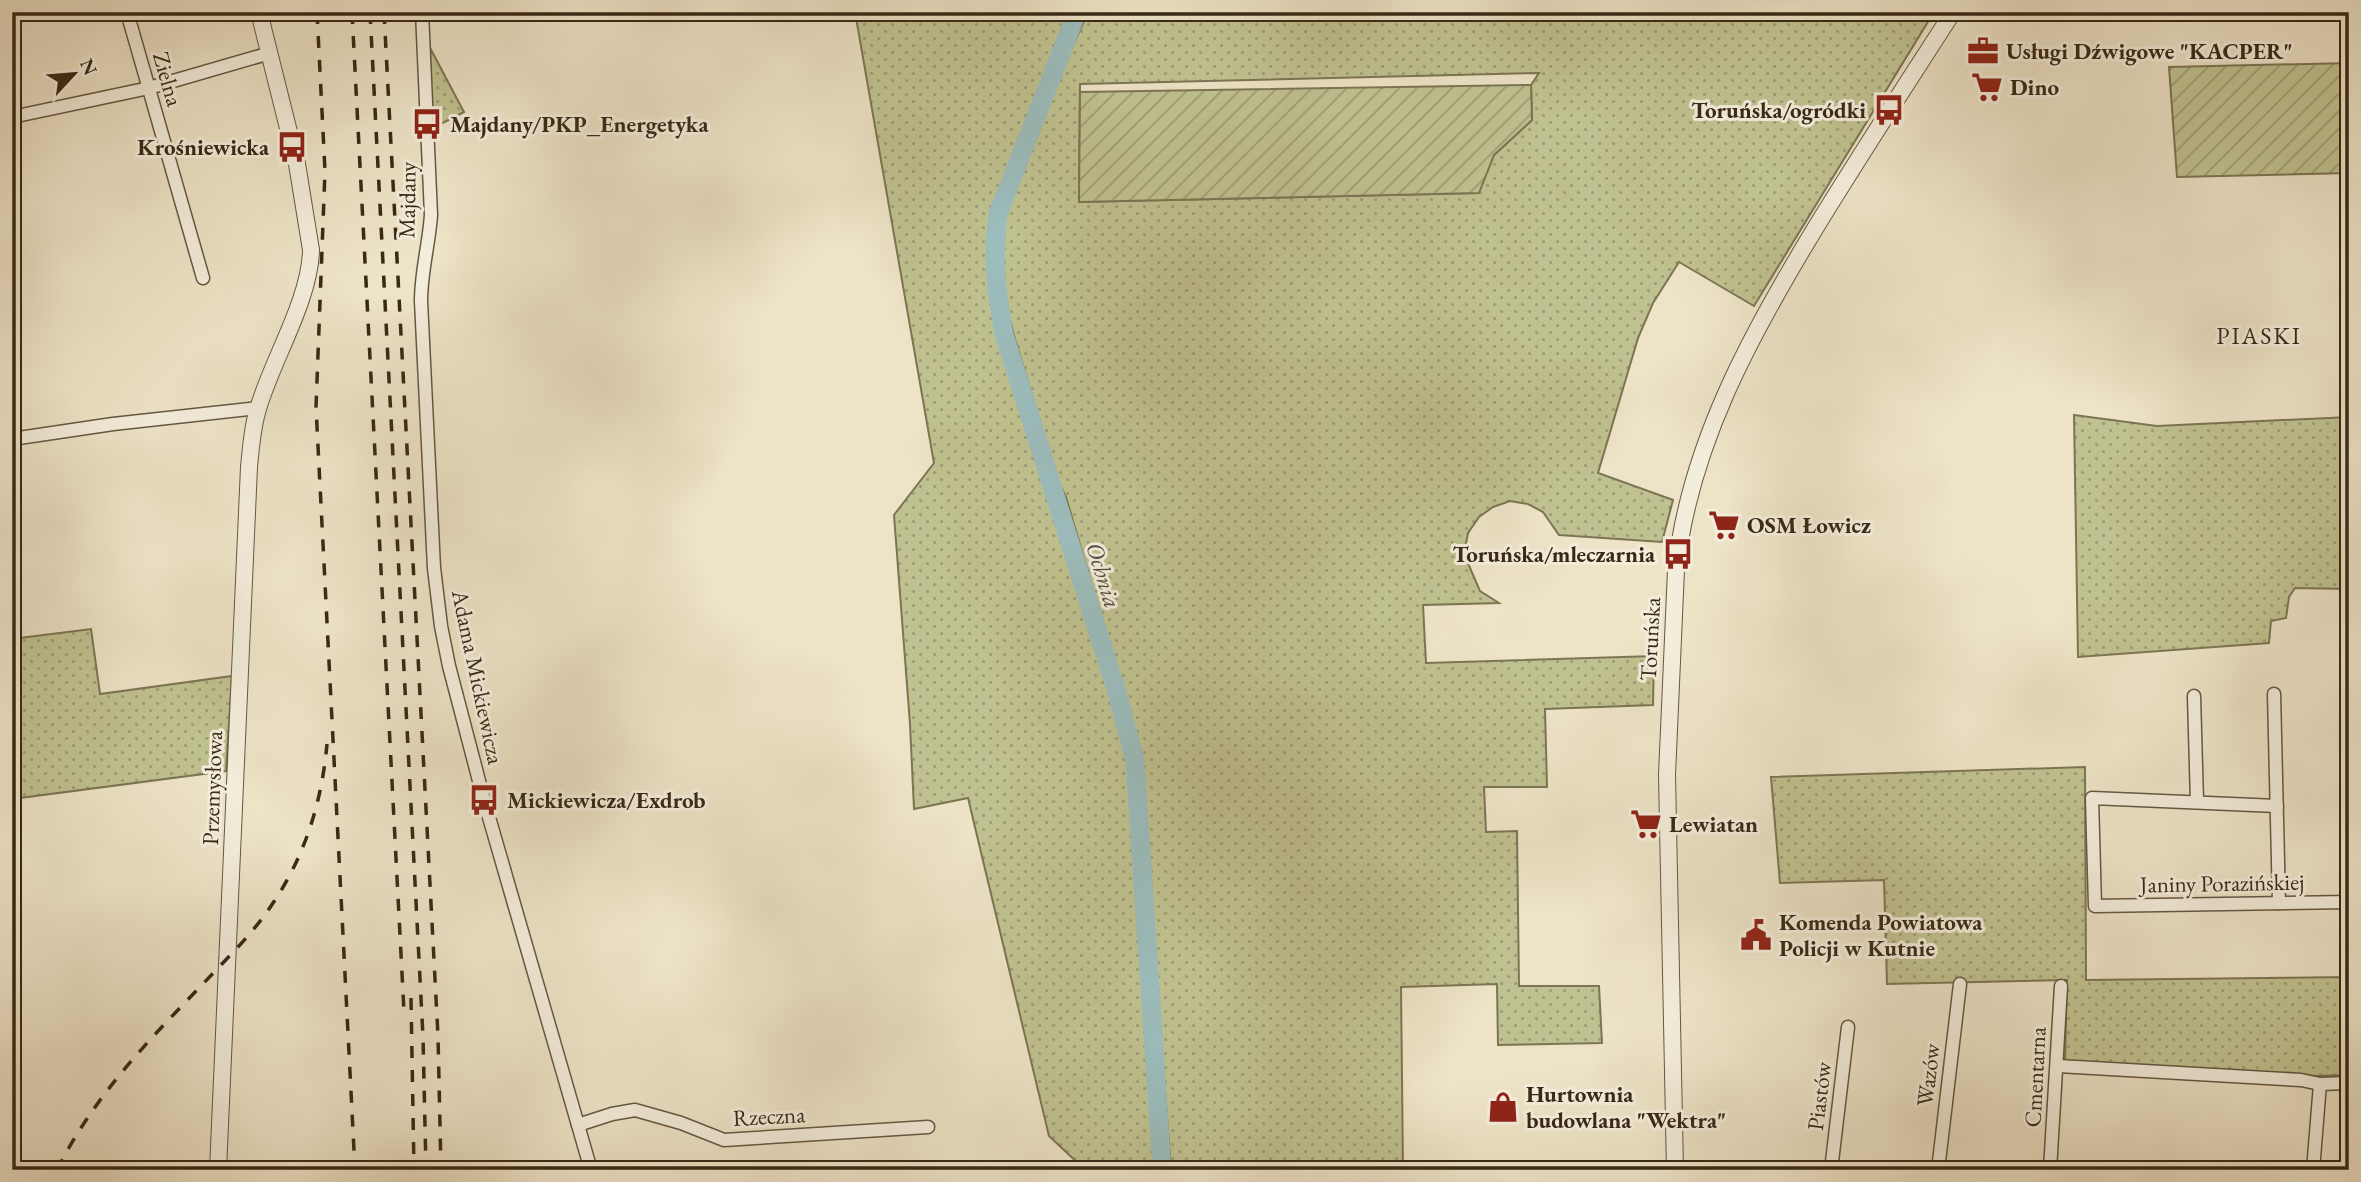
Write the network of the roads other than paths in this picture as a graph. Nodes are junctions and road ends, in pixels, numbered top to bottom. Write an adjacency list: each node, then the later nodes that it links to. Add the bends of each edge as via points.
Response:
1 (127, 12): 6 (street, Zielna)
2 (259, 12): 5 (street)
3 (422, 12): 8 (street, Majdany, via 431,215)
4 (1953, 12): 28 (street, Toruńska, via 1755,330 1715,422 1685,515 1676,570 1667,775)
5 (270, 53): 6 (street); 10 (street, via 297,164 311,262)
6 (149, 88): 7 (street); 9 (street, Zielna)
7 (12, 117)
8 (424, 262): 24 (street, Adama Mickiewicza, via 421,301 427,436 441,626 484,800)
9 (203, 278)
10 (258, 408): 11 (street); 26 (street, Przemysłowa, via 249,467)
11 (12, 439)
12 (2274, 694): 15 (street)
13 (2194, 696): 14 (street)
14 (2197, 802): 15 (street); 17 (street, Janiny Porazińskiej, via 2092,798 2095,906)
15 (2277, 806): 17 (street)
16 (2349, 902): 17 (street, Janiny Porazińskiej)
17 (2279, 903)
18 (1960, 984): 30 (street, Wazów)
19 (2061, 986): 21 (street, Cmentarna)
20 (1849, 1027): 29 (street, Piastów)
21 (2058, 1066): 23 (street); 31 (street, Cmentarna)
22 (2349, 1083): 23 (street)
23 (2320, 1084): 32 (street)
24 (578, 1125): 25 (street, Rzeczna, via 635,1110 724,1140); 27 (street, Adama Mickiewicza)
25 (928, 1127)
26 (218, 1170)
27 (591, 1170)
28 (1675, 1170)
29 (1830, 1170)
30 (1938, 1170)
31 (2050, 1170)
32 (2313, 1170)

